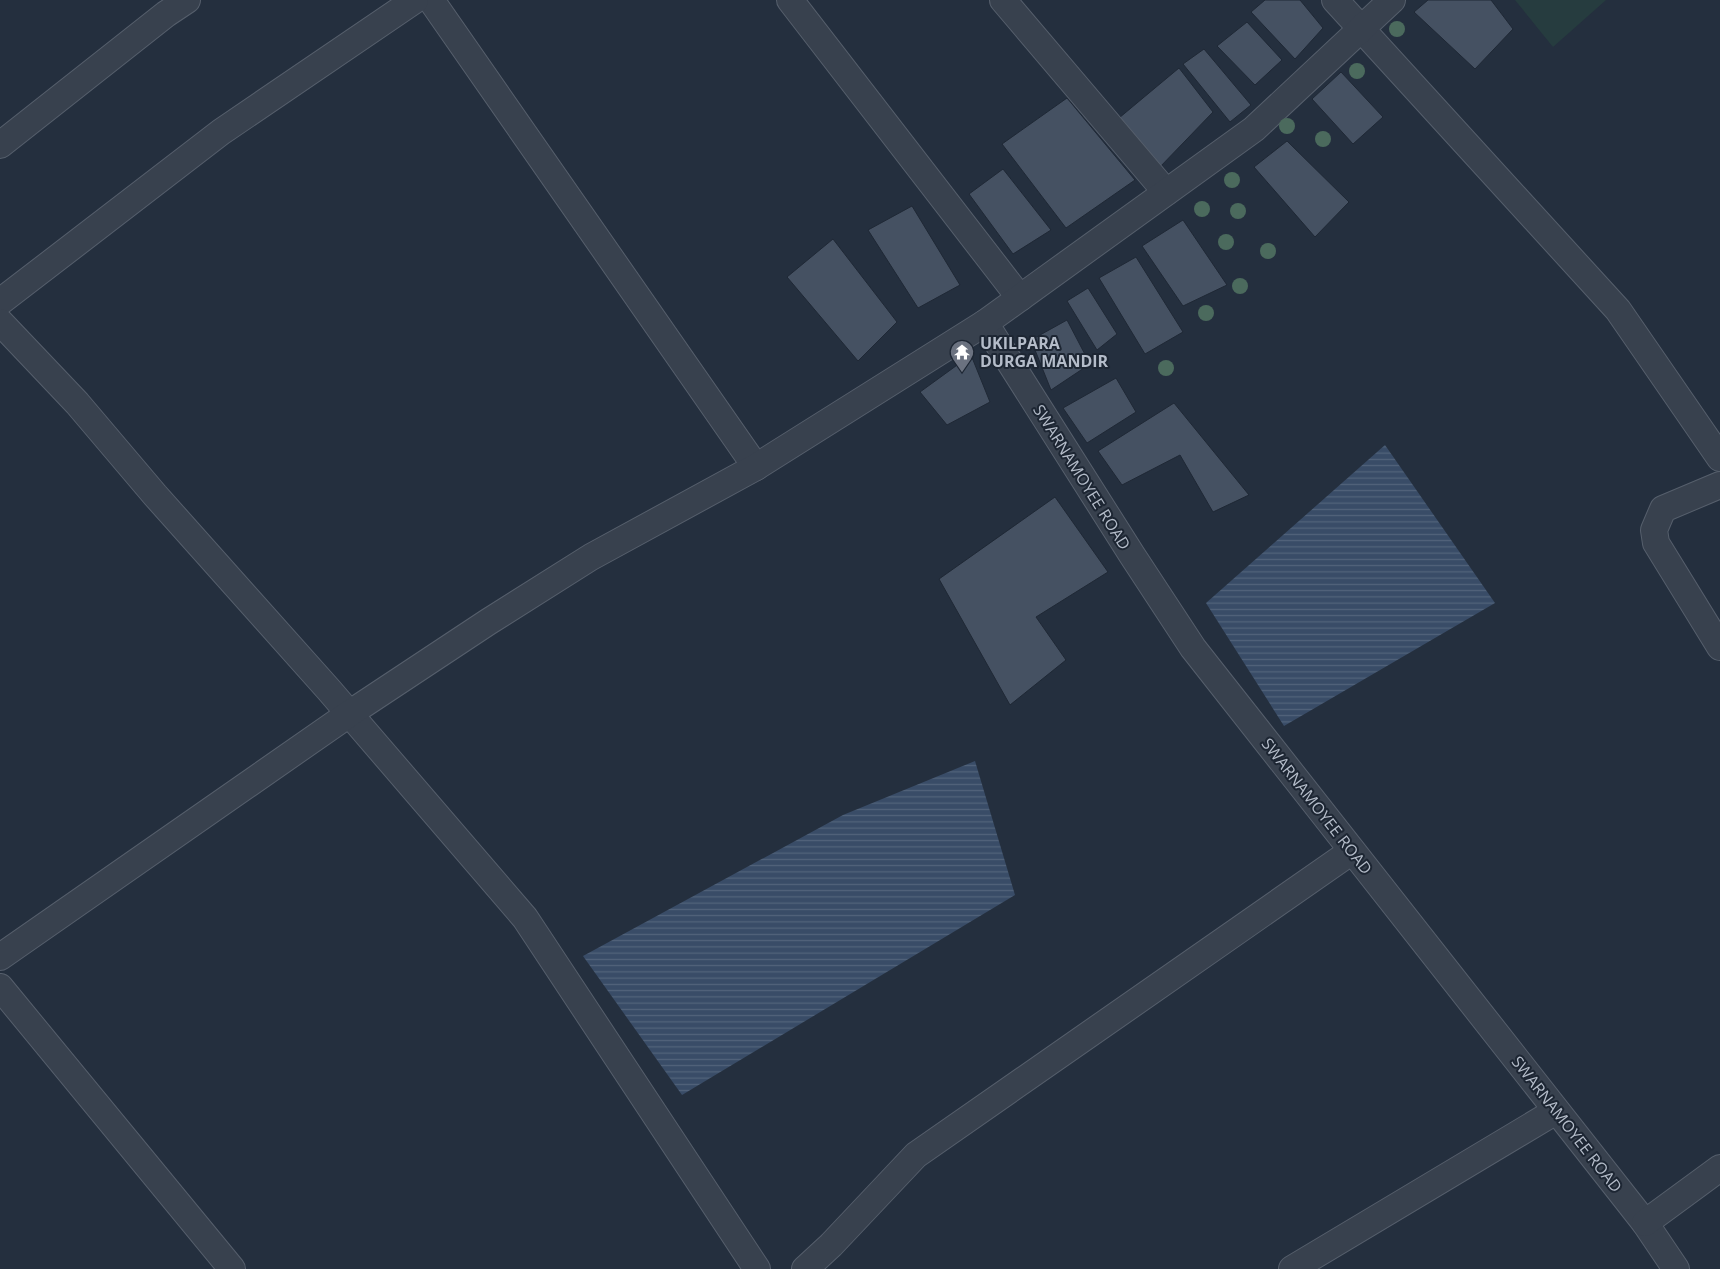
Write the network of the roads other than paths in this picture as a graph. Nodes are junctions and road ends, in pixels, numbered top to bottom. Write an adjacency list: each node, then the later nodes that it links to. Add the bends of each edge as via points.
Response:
1 (186, 0): 9 (street)
2 (415, 0): 12 (street, via 221,132)
3 (432, 0): 16 (street)
4 (790, 0): 11 (street)
5 (1003, 0): 10 (street)
6 (1335, 0): 8 (street)
7 (1392, 0): 8 (street)
8 (1361, 29): 10 (street, via 1254,129); 15 (street, via 1618,310)
9 (0, 145)
10 (1166, 192): 11 (street)
11 (1020, 298): 14 (street)
12 (0, 302)
13 (0, 322): 19 (street, via 77,403)
14 (985, 323): 16 (street); 20 (street, SWARNAMOYEE ROAD, via 1193,648)
15 (1720, 458)
16 (756, 467): 19 (street, via 591,557)
17 (1720, 485): 18 (street, via 1663,509 1654,530 1656,543)
18 (1720, 647)
19 (349, 714): 21 (street); 27 (street, via 525,918)
20 (1352, 851): 23 (street, SWARNAMOYEE ROAD); 28 (street, via 916,1155)
21 (0, 958)
22 (0, 987): 26 (street)
23 (1556, 1111): 25 (street, SWARNAMOYEE ROAD); 29 (street)
24 (1720, 1168): 25 (street)
25 (1645, 1224): 30 (street, SWARNAMOYEE ROAD)
26 (232, 1269)
27 (757, 1269)
28 (805, 1269)
29 (1292, 1269)
30 (1676, 1269)

